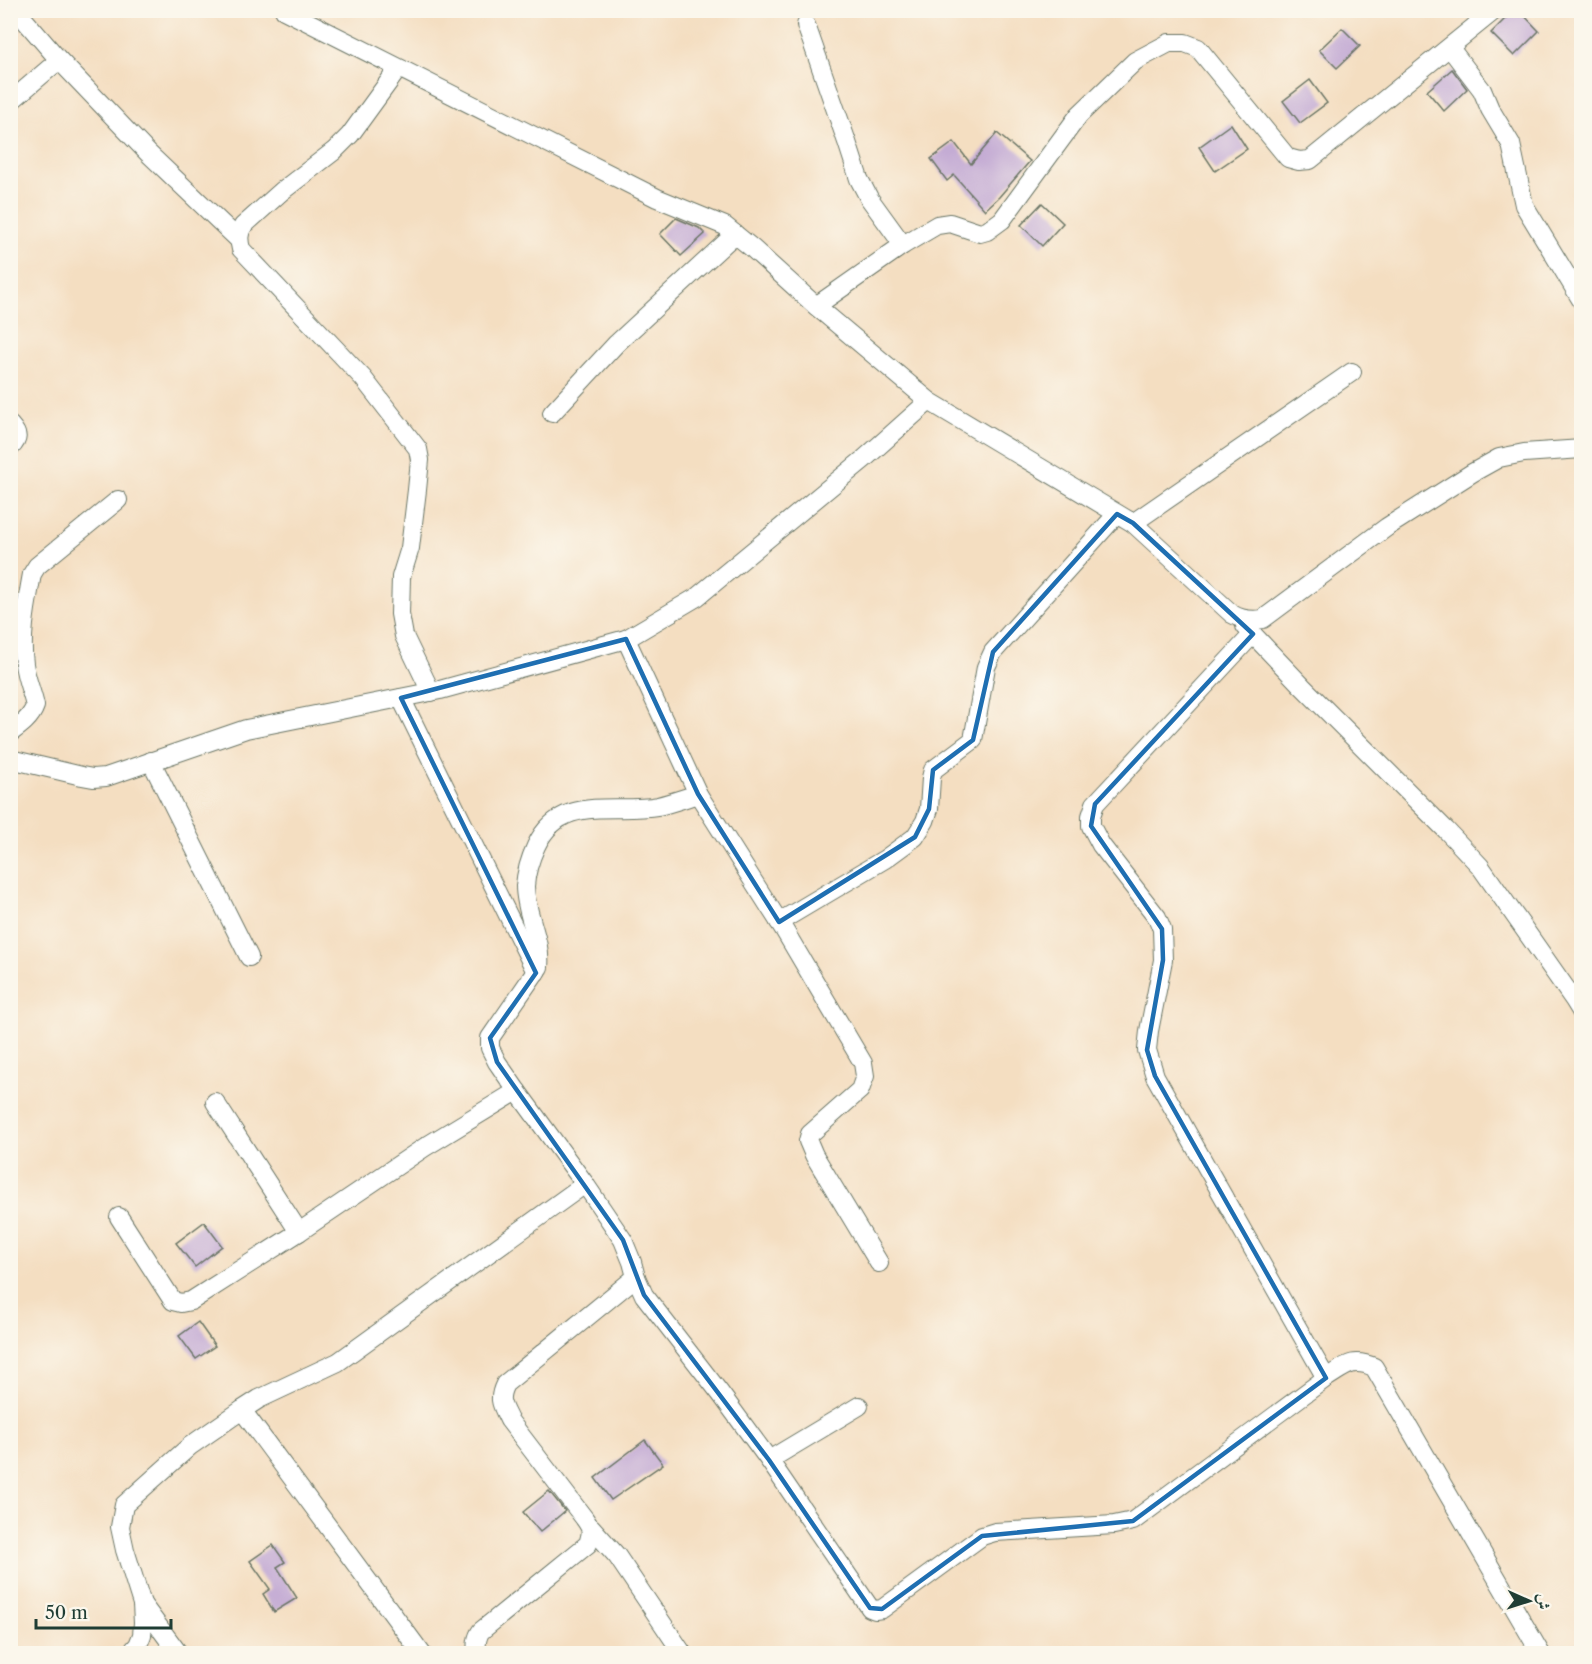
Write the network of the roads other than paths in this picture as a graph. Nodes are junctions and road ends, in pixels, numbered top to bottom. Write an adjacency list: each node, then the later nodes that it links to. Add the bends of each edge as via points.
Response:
1 (16, 10): 6 (street)
2 (284, 10): 7 (street)
3 (1495, 10): 5 (street)
4 (806, 25): 11 (street, via 859,178)
5 (1450, 48): 11 (street, via 1310,160 1299,161 1288,158 1198,48 1169,43 1135,61 1078,115 997,224 980,233 950,223 937,225); 12 (street, via 1482,90 1511,144 1524,205)
6 (59, 60): 8 (street); 10 (street)
7 (398, 69): 9 (street); 10 (street, via 350,135 243,226)
8 (10, 102)
9 (735, 234): 13 (street); 16 (street, via 616,344)
10 (239, 240): 26 (street, via 241,249 363,378 418,449 417,490 410,548 401,577 400,614 404,636)
11 (903, 245): 13 (street)
12 (1581, 301)
13 (816, 306): 15 (street)
14 (1352, 372): 22 (street)
15 (929, 401): 21 (street); 25 (street, via 697,597)
16 (552, 414)
17 (10, 425): 18 (street, via 18,437)
18 (10, 448)
19 (1581, 449): 23 (street, via 1499,458 1388,527 1263,619)
20 (118, 500): 28 (street, via 32,574 23,655 34,706 22,725)
21 (1117, 514): 22 (street); 32 (street, via 993,652 986,667 974,740 933,770 929,809 915,837 885,860)
22 (1133, 523): 23 (street)
23 (1238, 618): 24 (street)
24 (1252, 634): 35 (street, via 1480,866); 43 (street, via 1095,804 1091,826 1162,929 1163,960 1147,1050 1155,1076)
25 (626, 639): 26 (street); 31 (street)
26 (431, 692): 27 (street)
27 (401, 698): 30 (street, via 246,729); 34 (street)
28 (10, 733)
29 (10, 759): 30 (street, via 93,778)
30 (151, 761): 33 (street)
31 (698, 794): 32 (street); 34 (street, via 657,806 598,807 567,813 554,821 540,837 530,859 525,885 541,956)
32 (779, 922): 41 (street, via 863,1063 865,1076 860,1090 810,1134 808,1141)
33 (249, 957)
34 (536, 972): 36 (street, via 490,1038 497,1062)
35 (1581, 1013)
36 (517, 1091): 38 (street); 40 (street)
37 (215, 1102): 40 (street)
38 (585, 1184): 42 (street, via 623,1240); 45 (street, via 338,1362)
39 (119, 1217): 40 (street, via 173,1301 181,1303 202,1295)
40 (298, 1232)
41 (879, 1263)
42 (636, 1277): 46 (street, via 644,1295); 47 (street, via 505,1384 500,1394 509,1420)
43 (1326, 1378): 46 (street, via 1133,1521 982,1536 882,1609 870,1608); 54 (street, via 1353,1362 1374,1367)
44 (859, 1406): 46 (street)
45 (242, 1410): 48 (street, via 190,1446 124,1505 120,1527); 51 (street)
46 (769, 1460)
47 (591, 1527): 52 (street, via 588,1544 478,1635); 53 (street, via 617,1556)
48 (142, 1604): 49 (street, via 142,1635); 50 (street)
49 (130, 1653)
50 (179, 1653)
51 (422, 1653)
52 (477, 1653)
53 (683, 1653)
54 (1541, 1653)

